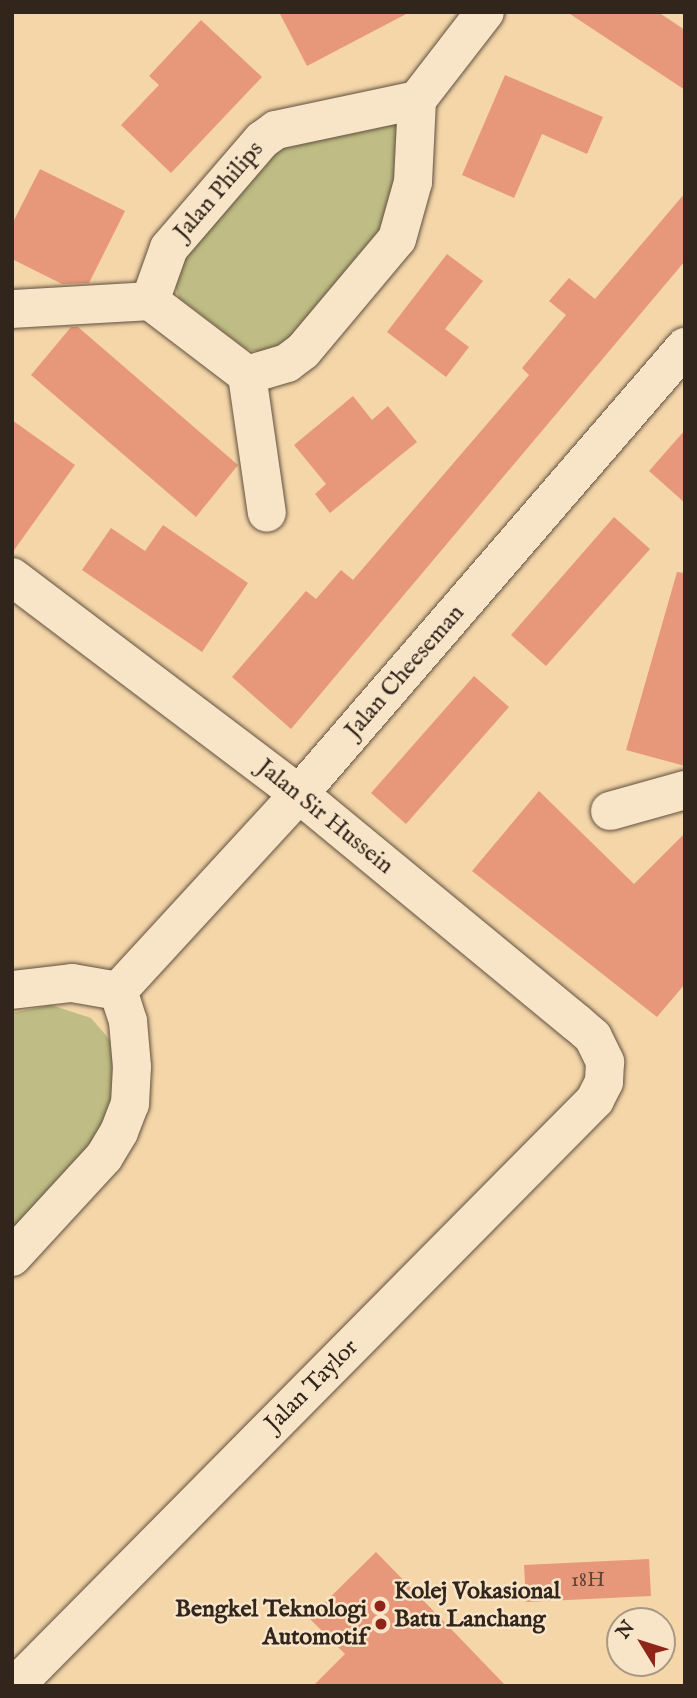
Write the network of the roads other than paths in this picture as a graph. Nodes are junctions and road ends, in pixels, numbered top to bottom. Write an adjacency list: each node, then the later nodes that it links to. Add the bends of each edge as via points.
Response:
1 (485, 12): 2 (street)
2 (417, 100): 3 (street, Jalan Philips, via 289,127 262,140 169,248); 6 (street, via 413,182 392,247 320,336 287,363)
3 (150, 300): 4 (street); 6 (street)
4 (12, 309)
5 (685, 346): 10 (street, Jalan Cheeseman)
6 (247, 375): 7 (street)
7 (267, 513)
8 (12, 578): 10 (street, Jalan Sir Hussein)
9 (685, 790): 11 (street)
10 (299, 794): 13 (street, Jalan Cheeseman); 14 (street, Jalan Sir Hussein, via 593,1037 605,1062)
11 (610, 811)
12 (12, 990): 13 (street, via 72,983)
13 (118, 991): 15 (street, via 128,1021 132,1067 130,1104 119,1132 104,1157)
14 (604, 1082): 16 (street, Jalan Taylor, via 579,1116)
15 (12, 1257)
16 (15, 1686)

